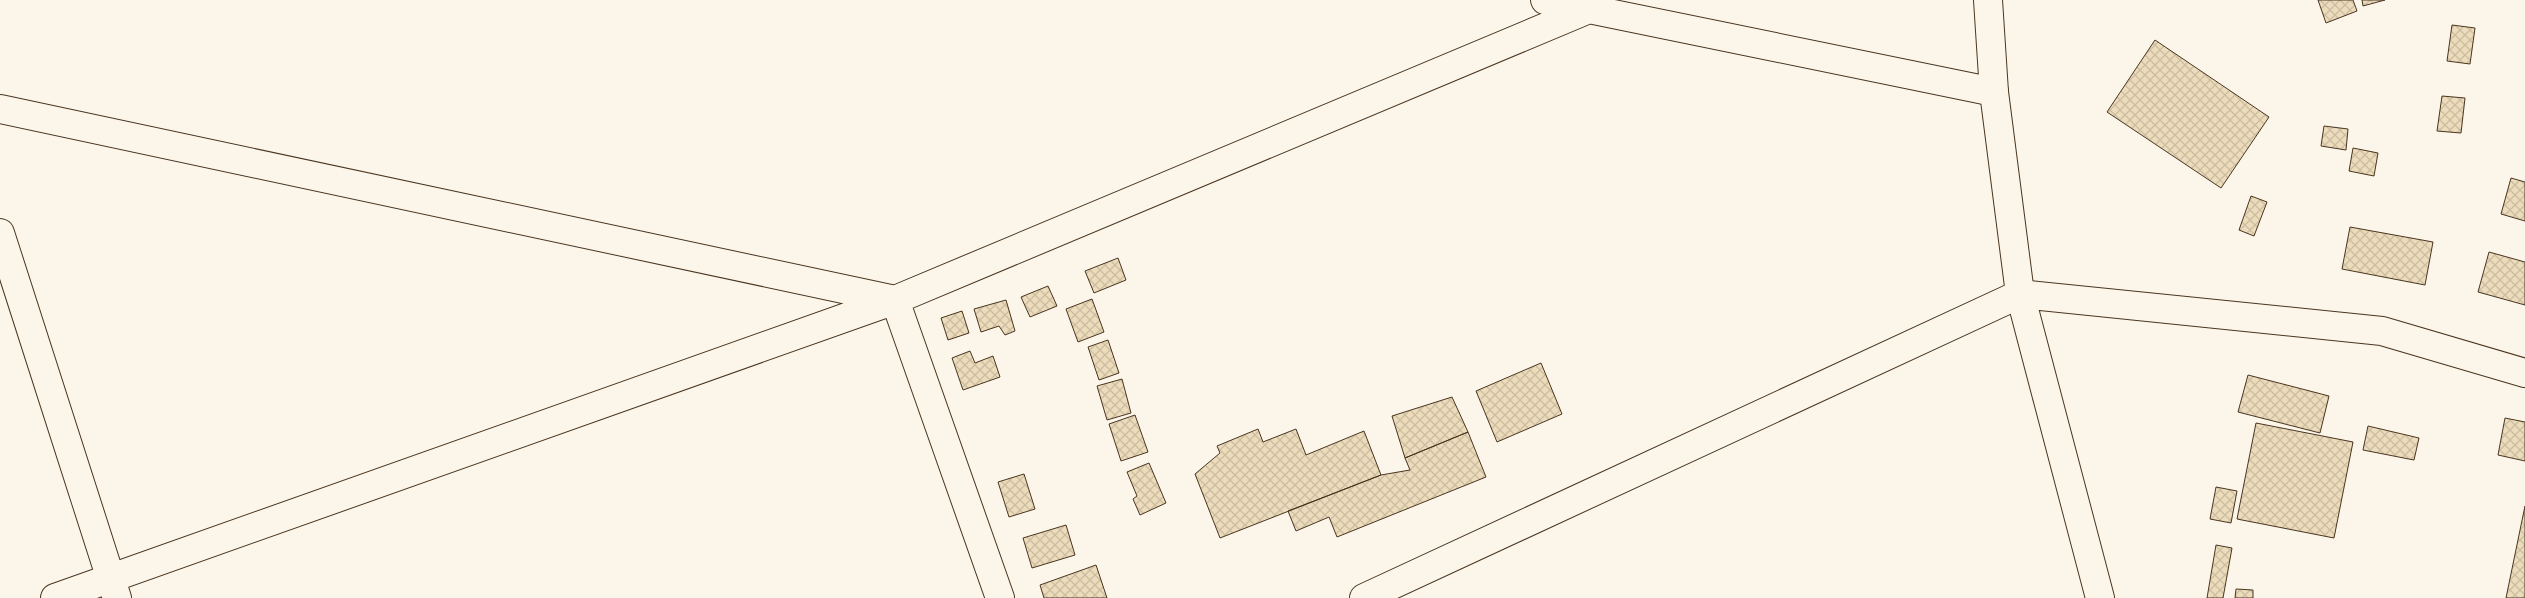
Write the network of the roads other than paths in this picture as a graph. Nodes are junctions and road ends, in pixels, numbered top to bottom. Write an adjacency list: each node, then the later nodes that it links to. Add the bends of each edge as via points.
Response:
1 (1545, 0): 3 (street)
2 (1988, 0): 4 (street)
3 (1589, 9): 4 (street); 8 (street)
4 (1994, 92): 7 (street)
5 (0, 110): 8 (street)
6 (0, 233): 10 (street)
7 (2020, 294): 9 (street, via 2382,331); 11 (street); 14 (street)
8 (895, 300): 10 (street); 13 (street)
9 (2525, 372)
10 (113, 588): 12 (street)
11 (1367, 597)
12 (55, 598)
13 (1000, 598)
14 (2100, 598)

